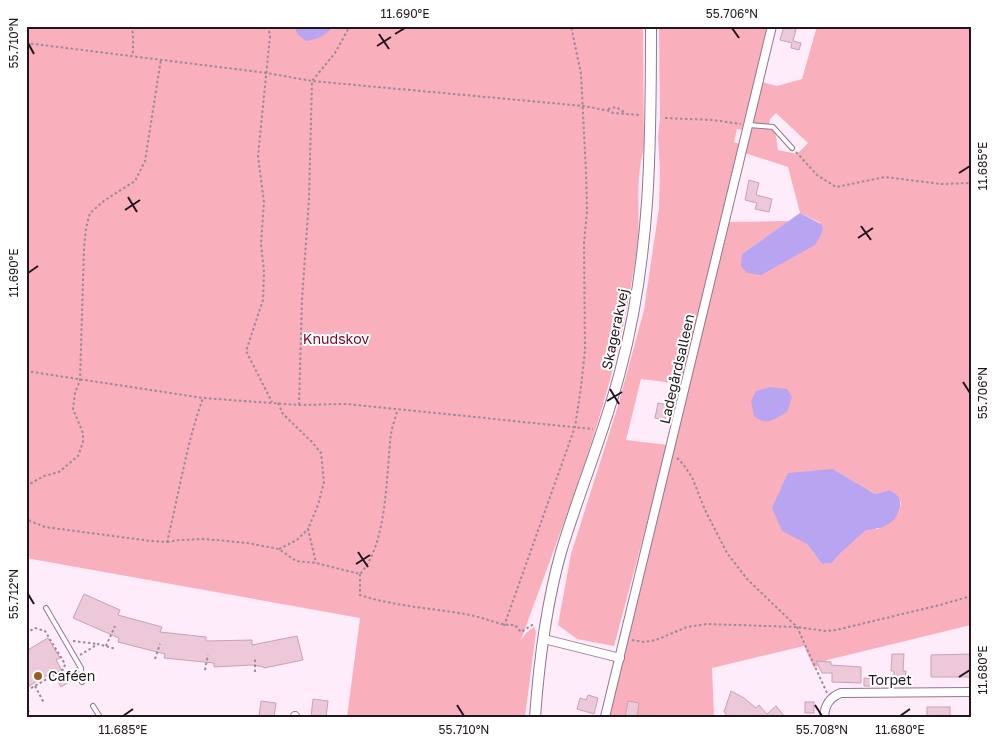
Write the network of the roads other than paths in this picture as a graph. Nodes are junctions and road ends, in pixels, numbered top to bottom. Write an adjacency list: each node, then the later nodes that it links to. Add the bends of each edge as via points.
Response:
1 (652, 26): 6 (street, Skagerakvej, via 651,151 642,268 620,372 561,553)
2 (772, 26): 3 (street, Ladegårdsalleen)
3 (748, 125): 4 (lane, via 773,127); 7 (street, Ladegårdsalleen)
4 (792, 148)
5 (46, 608): 8 (lane, via 82,668)
6 (544, 638): 7 (street); 12 (street, Skagerakvej)
7 (620, 658): 13 (street, Ladegårdsalleen)
8 (82, 682)
9 (971, 692): 14 (street, Torpet, via 842,693 829,700)
10 (93, 706): 11 (lane)
11 (100, 717)
12 (535, 717)
13 (605, 717)
14 (824, 717)

